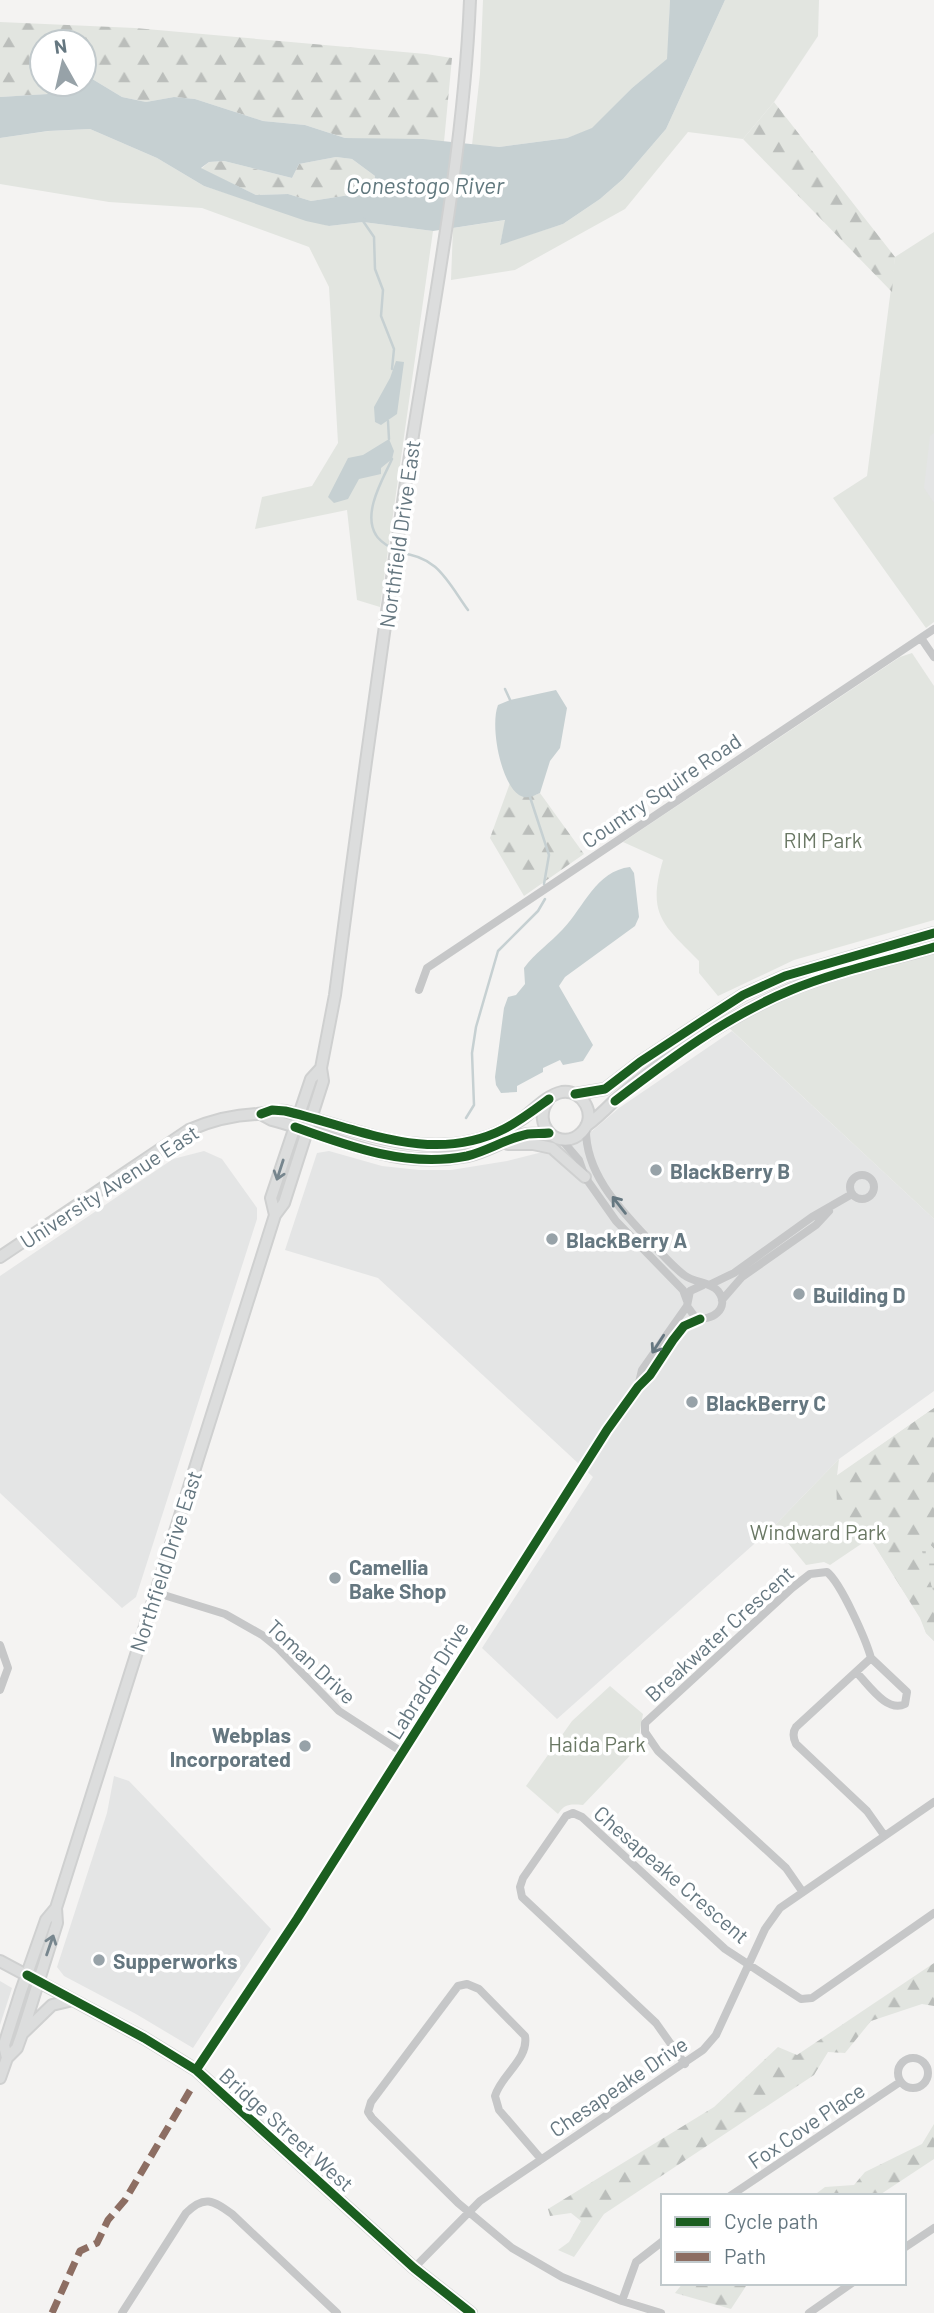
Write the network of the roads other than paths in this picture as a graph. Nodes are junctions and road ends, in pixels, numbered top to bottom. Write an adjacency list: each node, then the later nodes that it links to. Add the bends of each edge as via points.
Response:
1 (470, 0): 8 (main road, Northfield Drive East, via 468,51 438,274)
2 (934, 629): 3 (street, Country Squire Road)
3 (921, 638): 4 (street); 7 (street, Country Squire Road, via 426,968)
4 (934, 657)
5 (934, 933): 9 (main road, via 785,976 743,995 605,1089)
6 (934, 947): 14 (main road, via 821,979 749,1010 666,1062)
7 (419, 990)
8 (321, 1068): 12 (main road, Northfield Drive East, via 311,1079); 13 (main road, Northfield Drive East, via 323,1081)
9 (575, 1094): 10 (main road, via 561,1093); 14 (main road, via 589,1111)
10 (548, 1099): 13 (main road, University Avenue East, via 503,1130 443,1145 392,1141); 17 (main road, via 542,1112)
11 (261, 1114): 12 (main road, University Avenue East, via 272,1110); 15 (main road, University Avenue East); 24 (main road, University Avenue East, via 226,1117 190,1130)
12 (299, 1114): 13 (main road, University Avenue East); 15 (main road, Northfield Drive East)
13 (311, 1118): 16 (main road, Northfield Drive East)
14 (586, 1126): 18 (main road, via 576,1137); 25 (street, one-way to 14, via 681,1273 608,1192 590,1157)
15 (295, 1127): 16 (main road, University Avenue East); 23 (main road, Northfield Drive East, one-way to 23, via 271,1198)
16 (307, 1131): 19 (main road, University Avenue East, via 358,1149 425,1160 467,1156); 23 (main road, Northfield Drive East, via 284,1203)
17 (550, 1133): 18 (main road); 19 (main road, University Avenue East, via 527,1134)
18 (561, 1139): 20 (street, via 583,1167)
19 (499, 1144): 20 (main road, via 552,1148)
20 (585, 1177): 27 (street, via 616,1221 683,1290)
21 (852, 1194): 22 (street)
22 (834, 1206): 25 (street, via 722,1281); 26 (street, via 816,1225 742,1277)
23 (275, 1214): 30 (main road, Northfield Drive East)
24 (0, 1257)
25 (706, 1285): 26 (street, via 718,1291); 27 (street, via 693,1289)
26 (722, 1300): 28 (street, via 716,1315)
27 (687, 1303): 28 (street, via 691,1314); 29 (street, Labrador Drive, one-way to 29, via 642,1370)
28 (700, 1319): 29 (street, Labrador Drive, via 684,1326)
29 (638, 1387): 35 (street, Labrador Drive)
30 (154, 1592): 35 (street, Toman Drive, via 225,1614 262,1635 339,1711); 39 (main road, Northfield Drive East)
31 (0, 1645): 34 (street, via 8,1668)
32 (871, 1658): 33 (street); 33 (street, Breakwater Crescent, via 907,1692 905,1704 891,1705); 38 (street, Breakwater Crescent, via 836,1582 827,1573 816,1572 792,1588 645,1723 649,1741 658,1751 786,1868)
33 (857, 1673): 37 (street, via 793,1734 796,1744 867,1811)
34 (0, 1690)
35 (402, 1752): 49 (street, Labrador Drive)
36 (934, 1802): 37 (street, Chesapeake Drive)
37 (884, 1835): 38 (street, Chesapeake Drive)
38 (802, 1891): 42 (street, Chesapeake Drive, via 772,1918)
39 (56, 1908): 43 (main road, Northfield Drive East, via 46,1920); 44 (main road, Northfield Drive East, one-way to 39, via 57,1923)
40 (934, 1913): 42 (street, via 812,1998 801,1999)
41 (0, 1961): 43 (main road, Bridge Street West)
42 (749, 1963): 48 (street, Chesapeake Drive, via 716,2035); 48 (street, Chesapeake Crescent, via 724,1949 573,1813 562,1821 523,1878 522,1897 656,2023)
43 (27, 1975): 44 (main road, Bridge Street West); 47 (main road, Northfield Drive East, via 4,2045)
44 (38, 1982): 45 (main road, Bridge Street West); 46 (main road, Northfield Drive East)
45 (73, 2000): 46 (main road, via 52,2005); 49 (main road, Bridge Street West)
46 (22, 2034): 47 (main road, Northfield Drive East)
47 (7, 2059): 50 (main road, Northfield Drive East)
48 (685, 2064): 52 (street, Chesapeake Drive)
49 (196, 2070): 58 (main road, Bridge Street West)
50 (0, 2078)
51 (900, 2082): 53 (street, Fox Cove Place)
52 (541, 2159): 54 (street, Chesapeake Drive); 54 (street, via 499,2110 495,2096 525,2050 525,2035 479,1989 467,1983 458,1986 370,2102 368,2112)
53 (733, 2194)
54 (468, 2211): 58 (street, Chesapeake Drive); 60 (street, via 512,2248 562,2277)
55 (934, 2228): 57 (street)
56 (661, 2243): 60 (street, via 636,2262)
57 (906, 2247)
58 (414, 2267): 63 (main road, Bridge Street West)
59 (849, 2285): 65 (street)
60 (622, 2301): 64 (street)
61 (122, 2313): 62 (street, via 186,2213 206,2200 232,2214)
62 (337, 2313)
63 (471, 2313)
64 (661, 2313)
65 (809, 2313)

